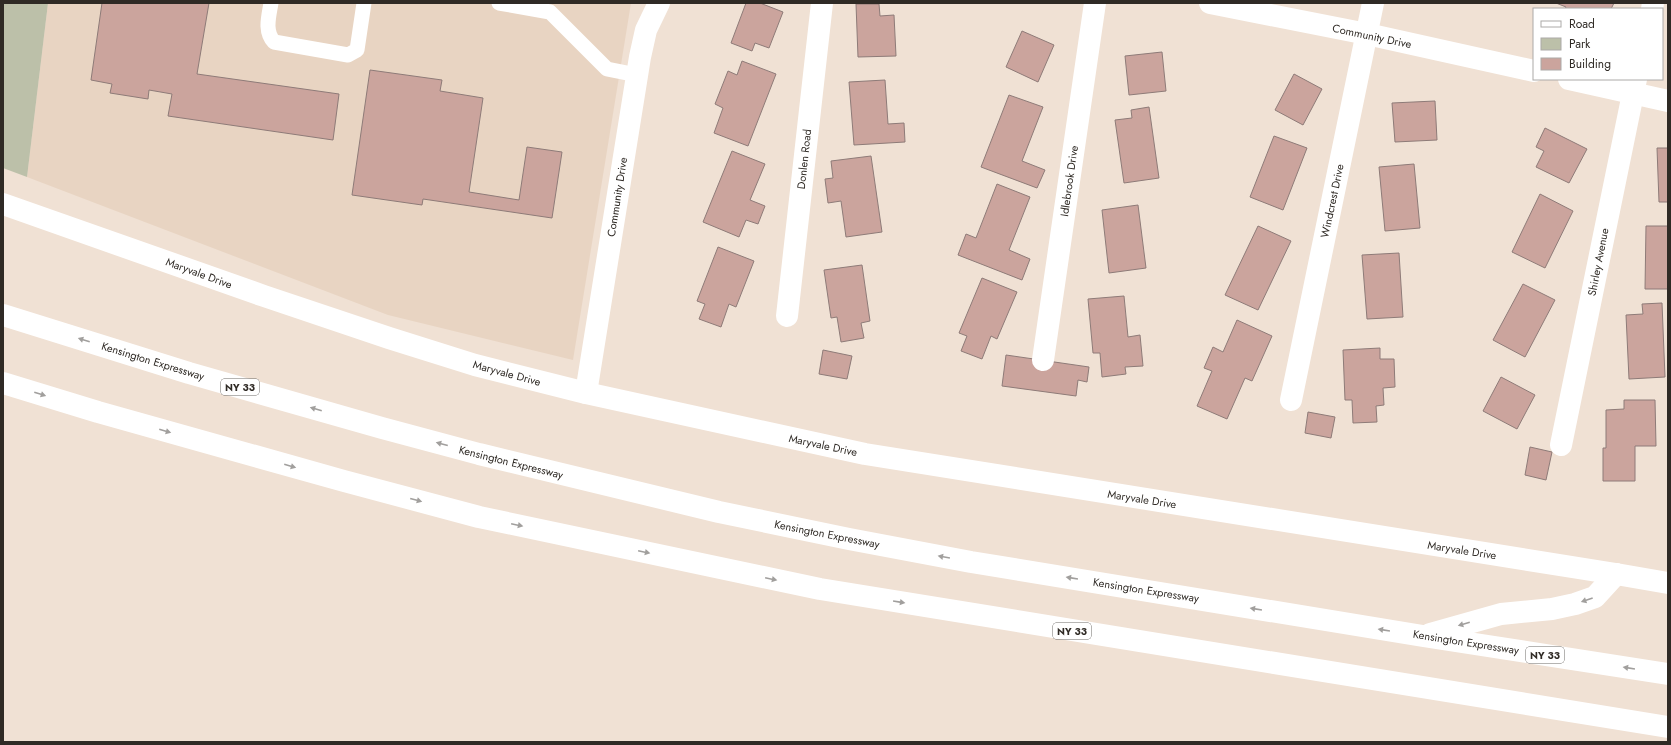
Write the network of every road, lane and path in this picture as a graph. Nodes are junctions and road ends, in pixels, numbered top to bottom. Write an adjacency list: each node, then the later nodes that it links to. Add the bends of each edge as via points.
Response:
1 (271, 3): 2 (lane, via 268,30 269,37 274,42 348,55 357,50)
2 (364, 3)
3 (499, 3): 11 (lane, via 550,12 607,69)
4 (659, 3): 11 (main road, Community Drive, via 646,30)
5 (822, 3): 17 (main road, Donlen Road)
6 (1095, 3): 18 (main road, Idlebrook Drive)
7 (1210, 3): 9 (main road, Community Drive)
8 (1373, 3): 9 (main road, Windcrest Drive)
9 (1367, 34): 10 (main road, Community Drive); 21 (main road, Windcrest Drive)
10 (1533, 71)
11 (637, 75): 20 (main road, Community Drive)
12 (1577, 80): 13 (main road)
13 (1634, 86): 14 (main road); 22 (main road, Shirley Avenue)
14 (1668, 101)
15 (3, 204): 20 (main road, Maryvale Drive, via 382,335 475,365)
16 (3, 315): 25 (main road, Kensington Expressway / NY 33, one-way to 16, via 972,562 719,512 382,428 189,373)
17 (786, 316)
18 (1043, 360)
19 (3, 383): 27 (main road, NY 33, one-way to 27, via 190,438 479,517 820,589)
20 (586, 393): 23 (main road, Maryvale Drive, via 865,454)
21 (1291, 400)
22 (1561, 445)
23 (1616, 574): 24 (main road, Maryvale Drive); 25 (main road, one-way to 25, via 1595,597 1575,604 1501,614)
24 (1668, 582)
25 (1423, 636): 26 (main road, Kensington Expressway / NY 33, one-way to 25)
26 (1668, 674)
27 (1668, 727)

